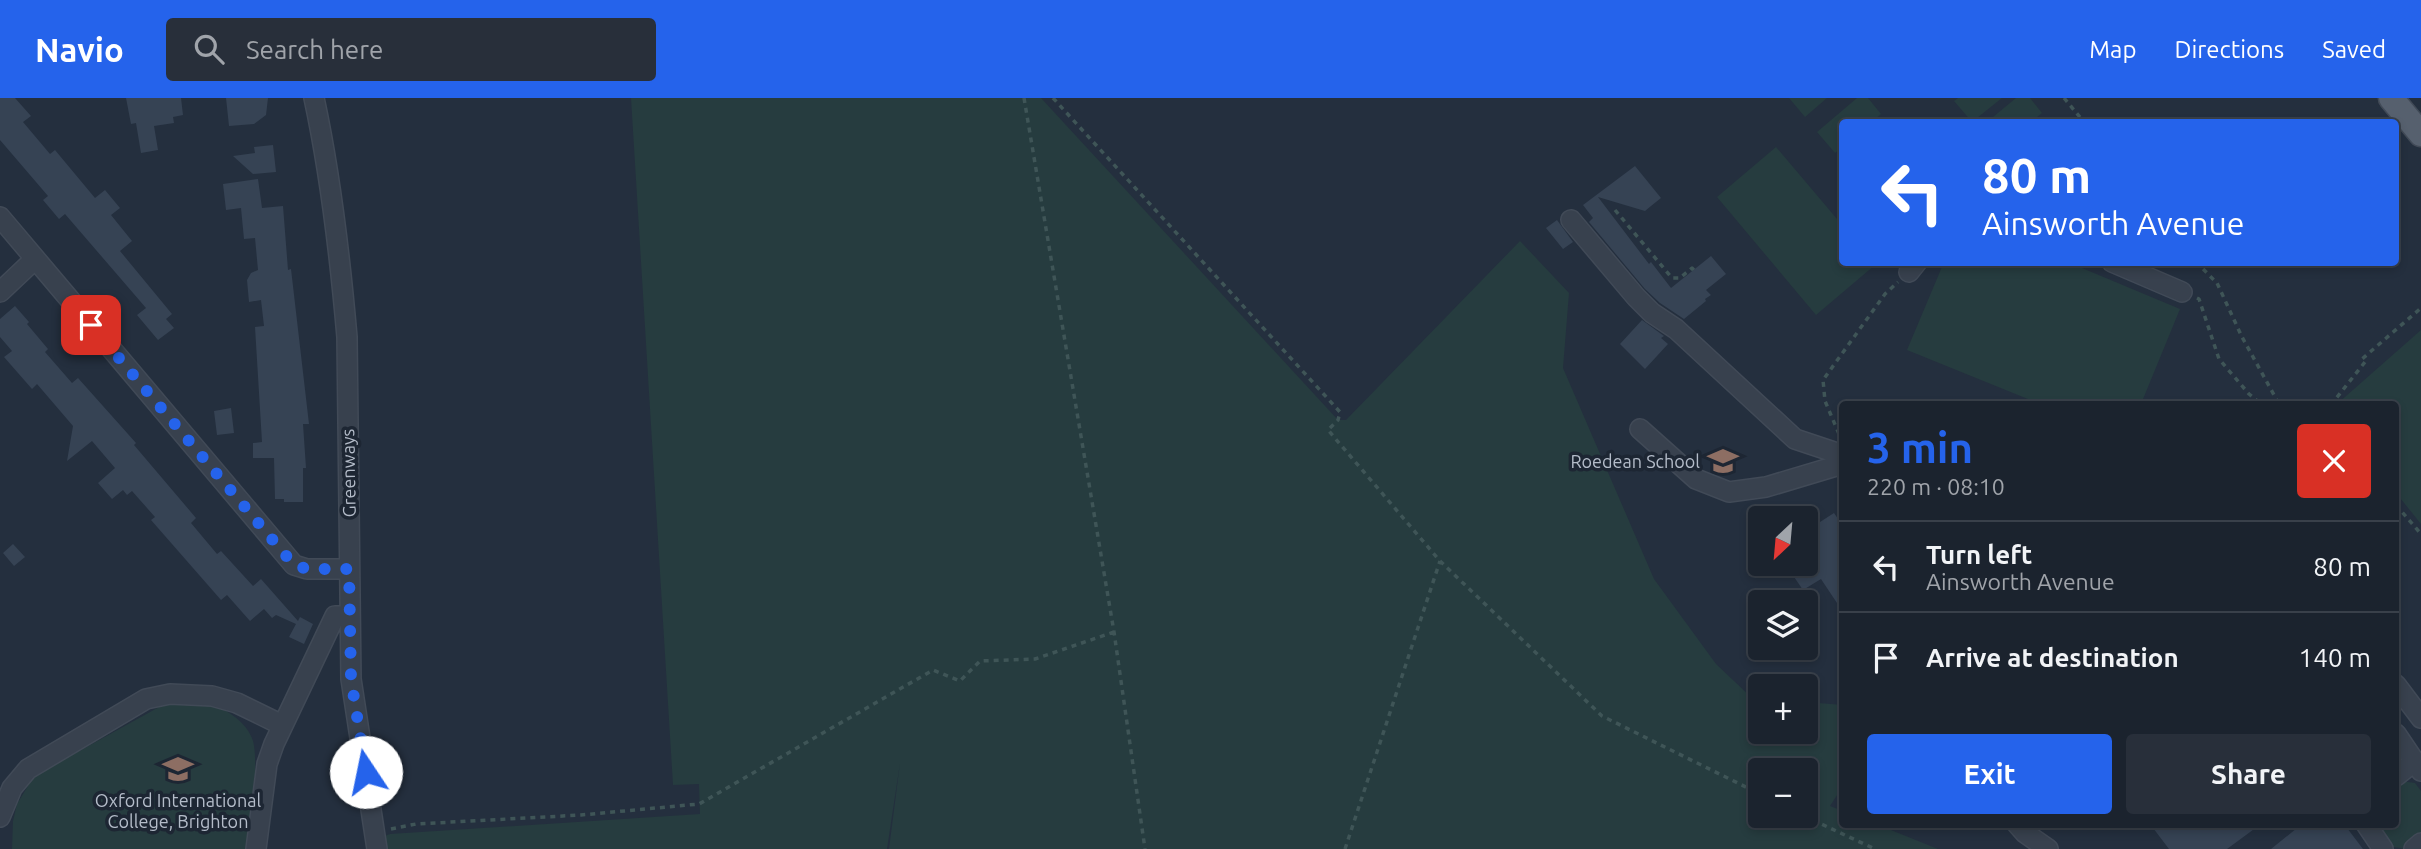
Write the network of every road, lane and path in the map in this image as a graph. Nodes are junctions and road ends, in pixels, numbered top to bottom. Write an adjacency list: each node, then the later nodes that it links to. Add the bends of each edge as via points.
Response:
1 (314, 98): 29 (street, Greenways, via 344,294)
2 (1024, 98): 31 (path)
3 (1053, 98): 28 (path, via 1340,412 1328,430)
4 (2064, 98): 6 (path)
5 (2391, 98): 7 (main road)
6 (2082, 119)
7 (2421, 134)
8 (1615, 210): 12 (path, via 1672,278 1693,269)
9 (0, 217): 11 (street)
10 (1571, 220): 24 (street, via 1652,313 1676,329 1795,439)
11 (35, 259): 16 (street); 29 (street, via 294,565)
12 (1688, 263)
13 (2121, 266): 17 (street)
14 (2200, 266): 20 (path, via 2217,283)
15 (1892, 287): 23 (path, via 1823,380 1825,401)
16 (0, 292)
17 (2182, 292): 19 (path, via 2199,299 2219,359)
18 (2421, 308): 21 (path, via 2362,359 2365,362)
19 (2257, 401)
20 (2277, 401)
21 (2334, 401)
22 (1640, 429): 25 (street, via 1696,480 1729,492 1766,487)
23 (1839, 434)
24 (1839, 454)
25 (1839, 465)
26 (2399, 508): 27 (path)
27 (2421, 534)
28 (1440, 561): 38 (path, via 1602,716); 47 (path)
29 (349, 569): 30 (street, Greenways)
30 (349, 616): 34 (street, via 335,616); 43 (street, Greenways, via 351,679)
31 (1114, 632): 43 (path, via 1035,659 980,661 960,681 933,670 699,804 416,824); 46 (path)
32 (2399, 689): 33 (street)
33 (2421, 718)
34 (282, 725): 39 (street, via 212,696 170,694 146,699 28,769 12,788); 45 (street, via 267,764)
35 (2399, 738): 36 (street)
36 (2418, 766): 37 (street)
37 (2399, 775)
38 (1748, 788)
39 (0, 817)
40 (1818, 823): 48 (path)
41 (2021, 828): 49 (street)
42 (2368, 828): 50 (street)
43 (375, 841)
44 (2421, 843): 51 (street)
45 (256, 849)
46 (1145, 849)
47 (1345, 849)
48 (1875, 849)
49 (2048, 849)
50 (2383, 849)
51 (2414, 849)

